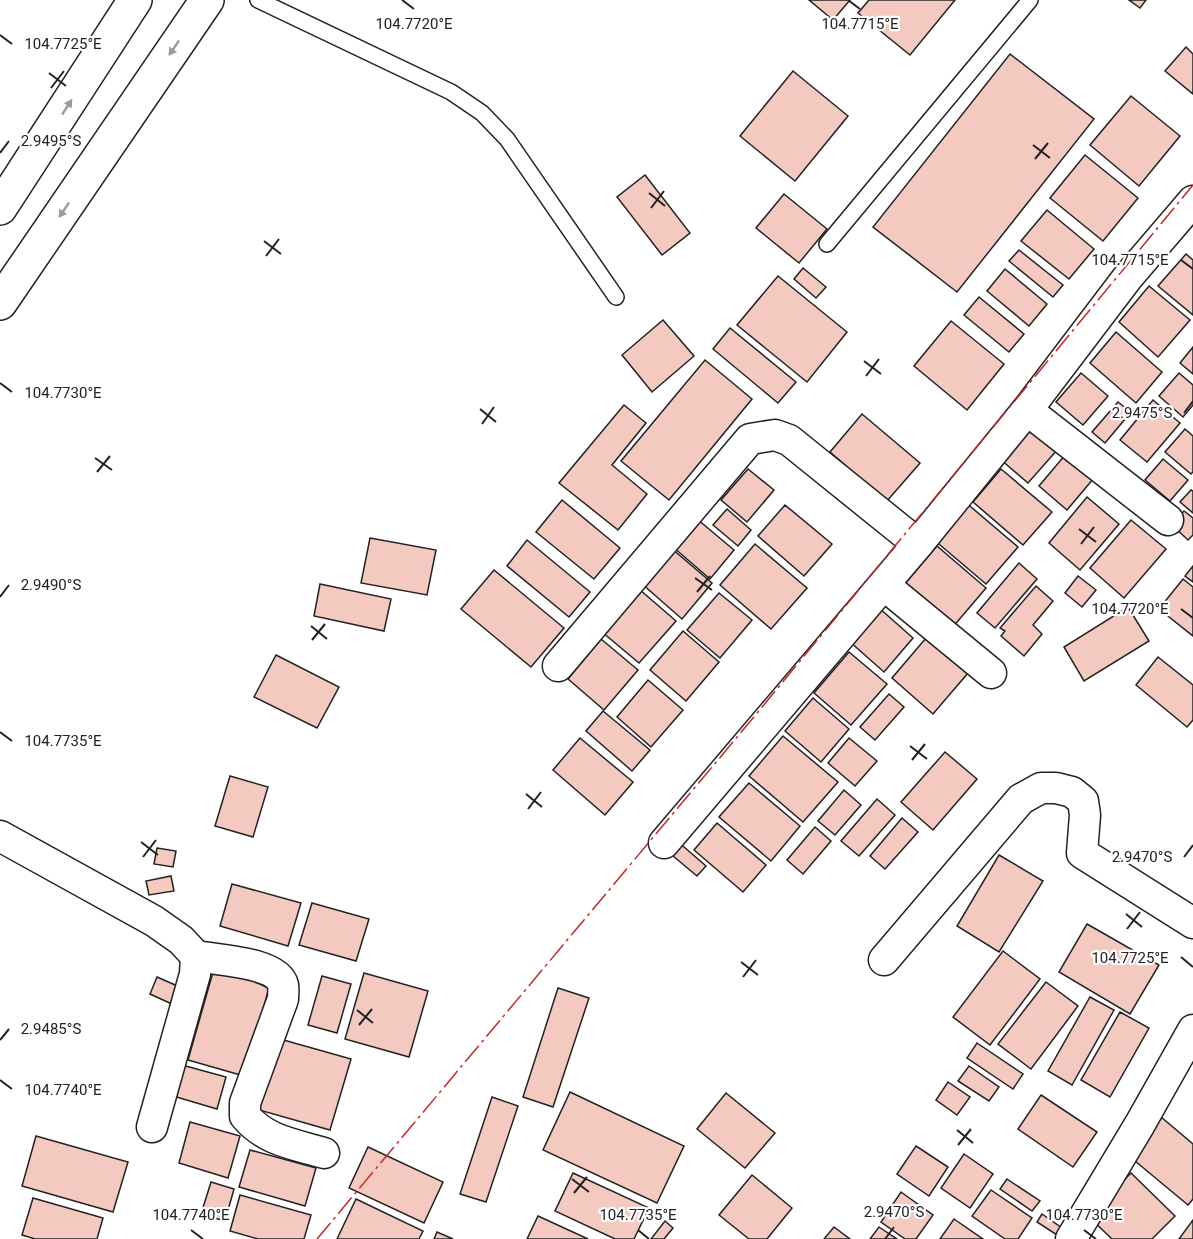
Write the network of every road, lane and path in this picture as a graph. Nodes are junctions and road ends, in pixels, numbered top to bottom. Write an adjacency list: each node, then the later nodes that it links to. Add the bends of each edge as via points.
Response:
1 (135, 0): 5 (highway, one-way to 1)
2 (207, 0): 9 (highway, one-way to 9)
3 (258, 0): 8 (lane, via 451,92 482,113 507,139)
4 (1030, 0): 7 (lane)
5 (0, 208)
6 (1188, 217): 10 (street, via 1128,277)
7 (827, 244)
8 (616, 297)
9 (0, 303)
10 (1027, 410): 11 (street); 12 (street)
11 (1168, 520)
12 (918, 544): 13 (street); 14 (street, via 789,440 775,435 750,439)
13 (884, 585): 15 (street); 17 (street)
14 (558, 666)
15 (991, 673)
16 (0, 836): 19 (street, via 154,921)
17 (664, 843)
18 (1193, 923): 20 (street, via 1082,853 1083,801 1072,792 1041,788 1021,799 999,822)
19 (196, 956): 22 (street, via 195,974); 23 (street, via 265,968 277,974 283,985 283,999 245,1103 245,1116 270,1137)
20 (884, 960)
21 (1191, 1037): 24 (street)
22 (152, 1127)
23 (324, 1153)
24 (1071, 1239)

